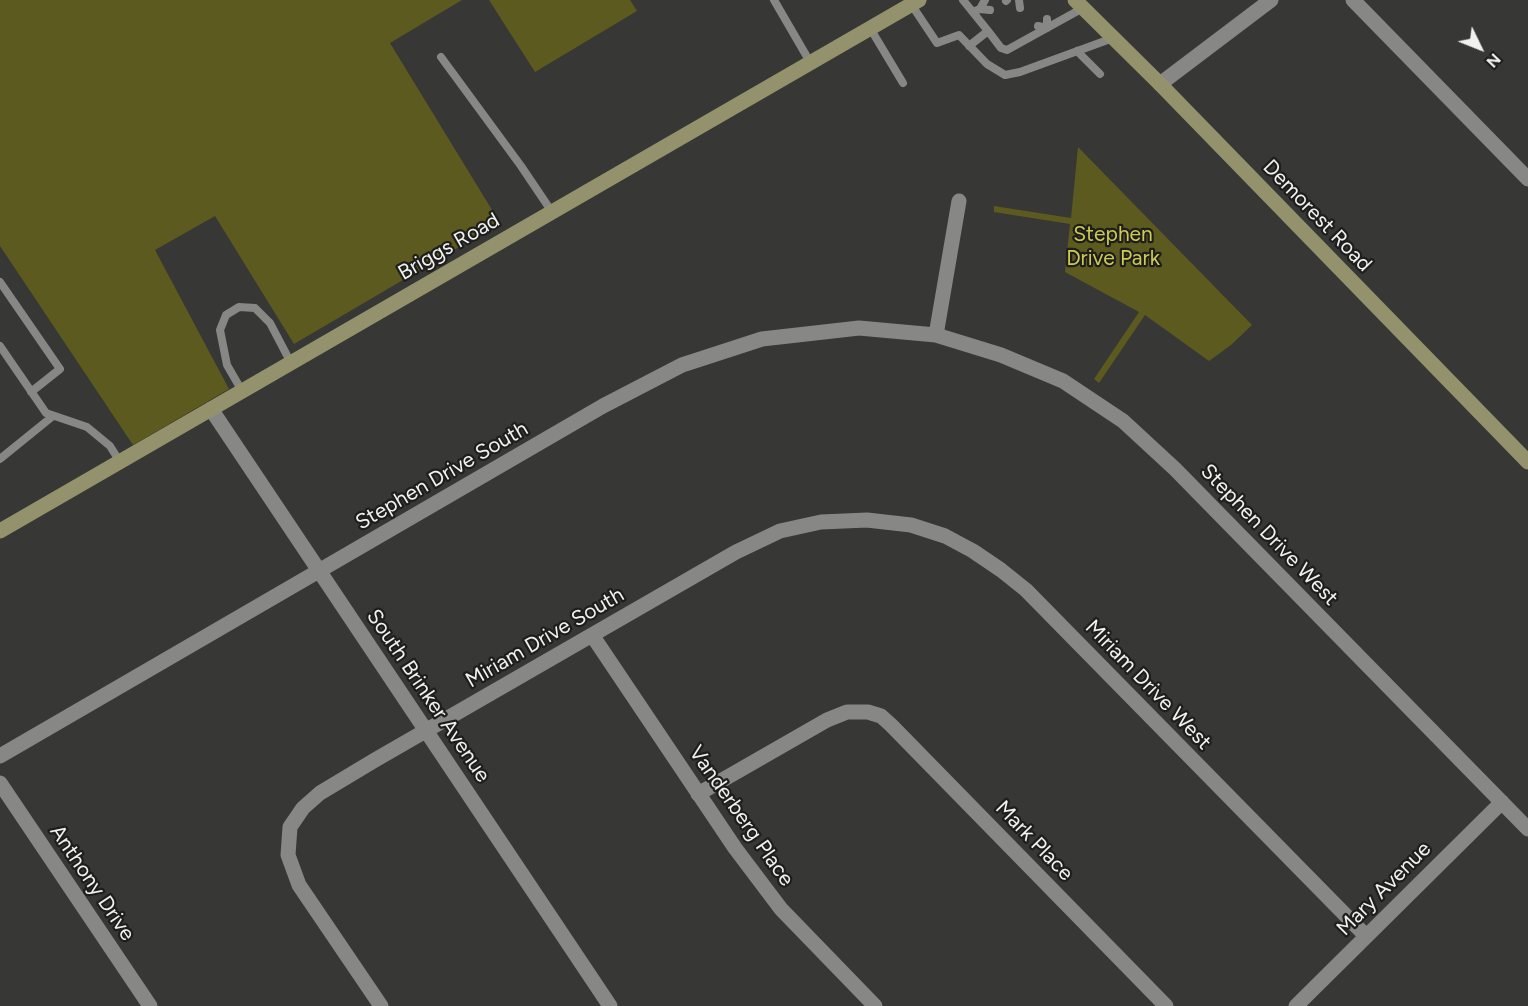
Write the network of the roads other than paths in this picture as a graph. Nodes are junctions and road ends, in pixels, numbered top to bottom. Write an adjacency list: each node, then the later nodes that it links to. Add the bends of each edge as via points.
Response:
1 (774, 0): 19 (lane)
2 (963, 0): 9 (lane)
3 (985, 0): 9 (lane)
4 (1271, 0): 22 (street)
5 (1353, 0): 23 (street)
6 (915, 2): 12 (street, Briggs Road); 16 (lane, via 937,43 959,35)
7 (1079, 4): 13 (lane); 15 (street, Demorest Road)
8 (990, 10): 9 (lane)
9 (977, 11): 14 (lane)
10 (1047, 19): 13 (lane)
11 (1038, 26): 13 (lane)
12 (870, 28): 19 (street, Briggs Road); 21 (lane)
13 (1047, 28): 14 (lane, via 1004,50)
14 (988, 31): 16 (lane)
15 (1113, 38): 17 (lane); 22 (street, Demorest Road)
16 (969, 46): 17 (lane, via 1005,75)
17 (1077, 51): 20 (lane)
18 (441, 57): 25 (lane)
19 (810, 62): 25 (street, Briggs Road)
20 (1100, 74)
21 (903, 83)
22 (1160, 84): 36 (street, Demorest Road)
23 (1528, 179)
24 (960, 201): 27 (street)
25 (552, 212): 29 (street, Briggs Road)
26 (0, 282): 31 (lane, via 60,369)
27 (936, 335): 39 (street, Stephen Drive South, via 859,328 762,339 682,365 603,406); 45 (street, Stephen Drive West, via 1001,355 1063,381 1123,421 1183,477)
28 (0, 345): 31 (lane)
29 (291, 363): 30 (street, Briggs Road); 30 (lane, via 270,323 255,308 239,306 226,315 220,330 228,365)
30 (242, 391): 32 (street, Briggs Road)
31 (31, 392): 33 (lane, via 46,413)
32 (211, 410): 35 (street, Briggs Road); 39 (street, South Brinker Avenue)
33 (53, 416): 34 (lane); 35 (lane, via 87,427 110,446)
34 (0, 459)
35 (120, 462): 38 (street, Briggs Road)
36 (1528, 462)
37 (867, 520): 40 (street, Miriam Drive South, via 821,522 780,531); 47 (street, Miriam Drive West, via 911,525 945,536 973,551 1026,590)
38 (0, 531)
39 (319, 572): 41 (street, South Brinker Avenue); 42 (street, Stephen Drive South)
40 (592, 635): 41 (street, Miriam Drive South); 44 (street, Vanderberg Place)
41 (425, 731): 49 (street, Miriam Drive South, via 320,793 290,827 288,855 299,885); 50 (street, South Brinker Avenue)
42 (0, 756)
43 (0, 783): 48 (street, Anthony Drive)
44 (699, 794): 51 (street, Vanderberg Place, via 781,909); 52 (street, Mark Place, via 827,720 847,712 881,716)
45 (1502, 802): 46 (street, Stephen Drive West); 47 (street, Mary Avenue)
46 (1528, 829)
47 (1366, 936): 53 (street, Mary Avenue)
48 (150, 1006)
49 (381, 1006)
50 (610, 1006)
51 (875, 1006)
52 (1166, 1006)
53 (1296, 1006)

